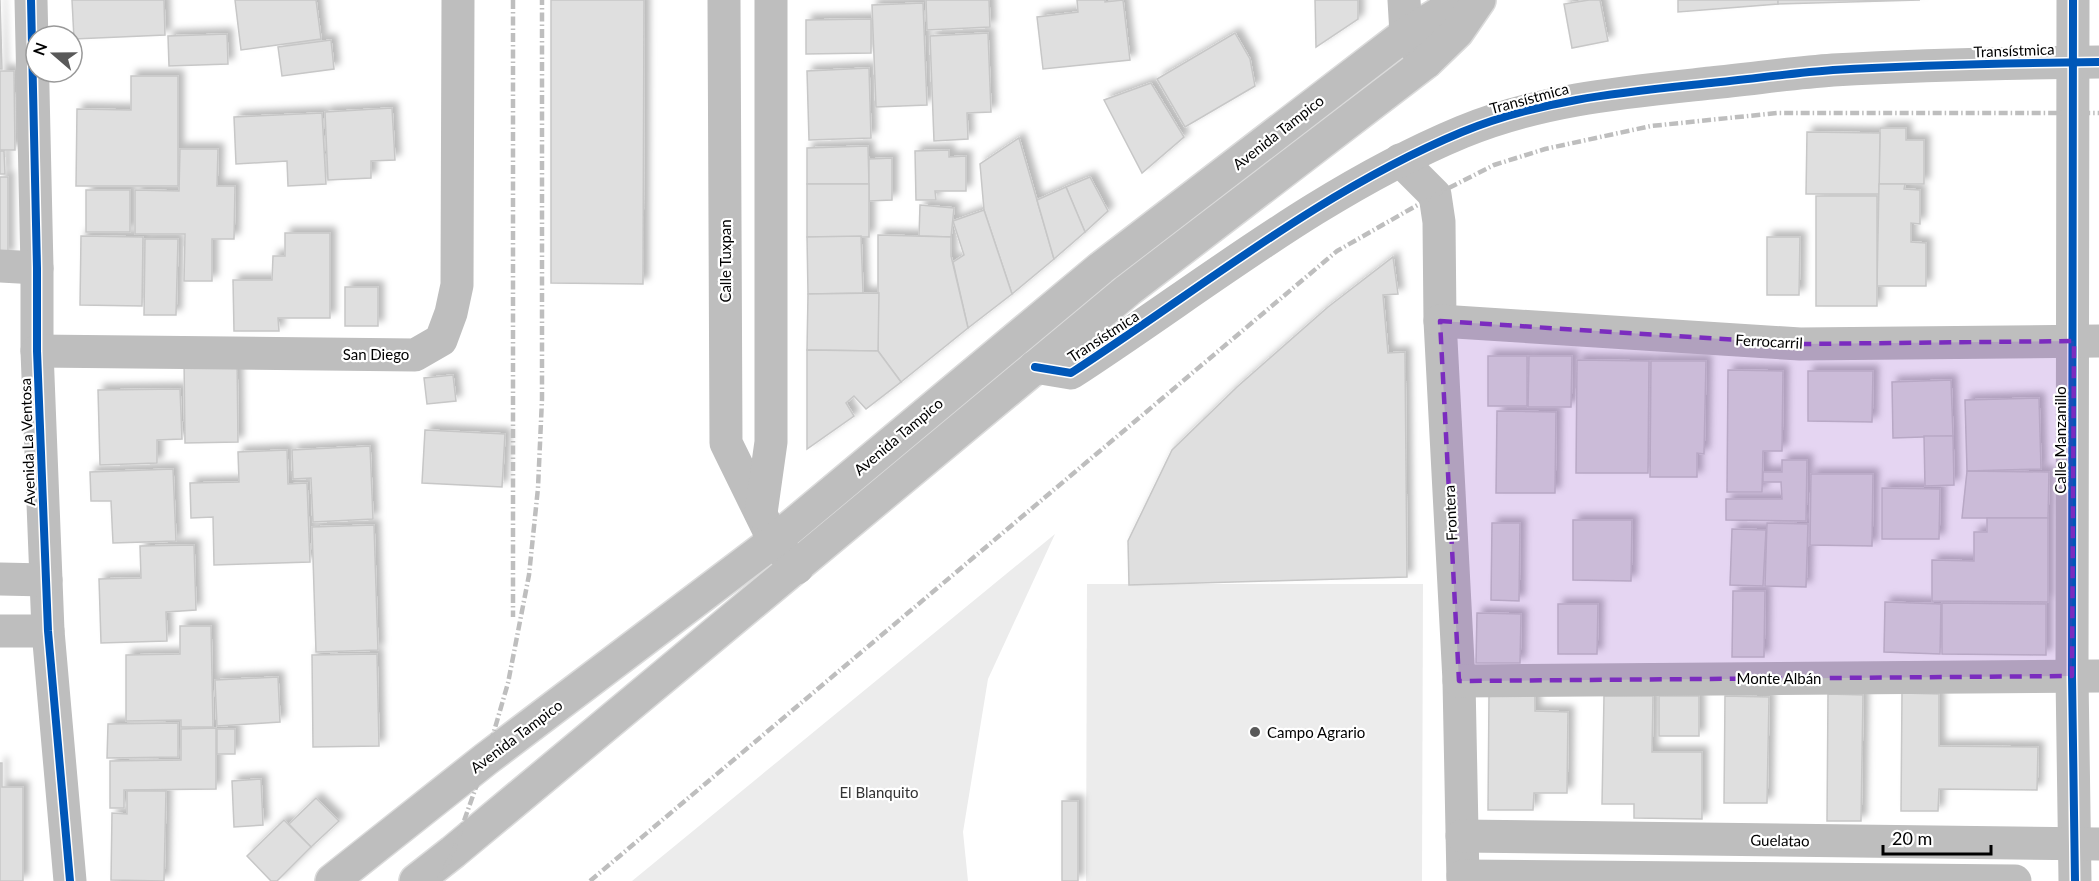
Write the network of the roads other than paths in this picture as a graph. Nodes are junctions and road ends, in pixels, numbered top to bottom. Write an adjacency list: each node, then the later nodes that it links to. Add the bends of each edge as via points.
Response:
1 (31, 0): 14 (street, Avenida La Ventosa)
2 (458, 0): 17 (street, San Diego, via 457,285 441,340 415,355)
3 (724, 0): 19 (street, Calle Tuxpan, via 726,443)
4 (771, 0): 19 (street)
5 (1404, 0): 9 (street)
6 (1479, 0): 8 (street, Avenida Tampico)
7 (2073, 0): 11 (street, Calle Manzanillo)
8 (1454, 11): 9 (street, Avenida Tampico); 10 (street, Avenida Tampico)
9 (1406, 34): 10 (street); 19 (street, Avenida Tampico)
10 (1426, 62): 18 (street, Avenida Tampico, via 1128,290)
11 (2086, 62): 12 (street, Transístmica, via 1830,71 1586,97 1521,111); 16 (street, Calle Manzanillo)
12 (1400, 160): 15 (street, Frontera, via 1435,195); 18 (street, Transístmica, via 1272,236 1071,373)
13 (0, 266): 14 (street)
14 (38, 268): 17 (street, Avenida La Ventosa)
15 (1440, 321): 16 (street, Ferrocarril, via 1800,344); 26 (street, Frontera)
16 (2086, 341): 25 (street, Calle Manzanillo)
17 (37, 351): 22 (street, Avenida La Ventosa)
18 (1035, 367): 20 (street, Avenida Tampico)
19 (768, 527): 20 (street, Calle Tuxpan); 31 (street, Avenida Tampico)
20 (796, 568): 32 (street, Avenida Tampico)
21 (0, 579): 22 (street)
22 (46, 580): 24 (street, Avenida La Ventosa)
23 (0, 631): 24 (street)
24 (48, 632): 30 (street, Avenida La Ventosa)
25 (2086, 676): 26 (street, Monte Albán); 28 (street, Calle Manzanillo)
26 (1459, 681): 27 (street, Frontera)
27 (1462, 836): 28 (street, Guelatao); 29 (street, Frontera)
28 (2087, 844): 34 (street, Calle Manzanillo)
29 (1463, 879): 33 (street)
30 (70, 881)
31 (332, 881)
32 (416, 881)
33 (2015, 881)
34 (2075, 881)

